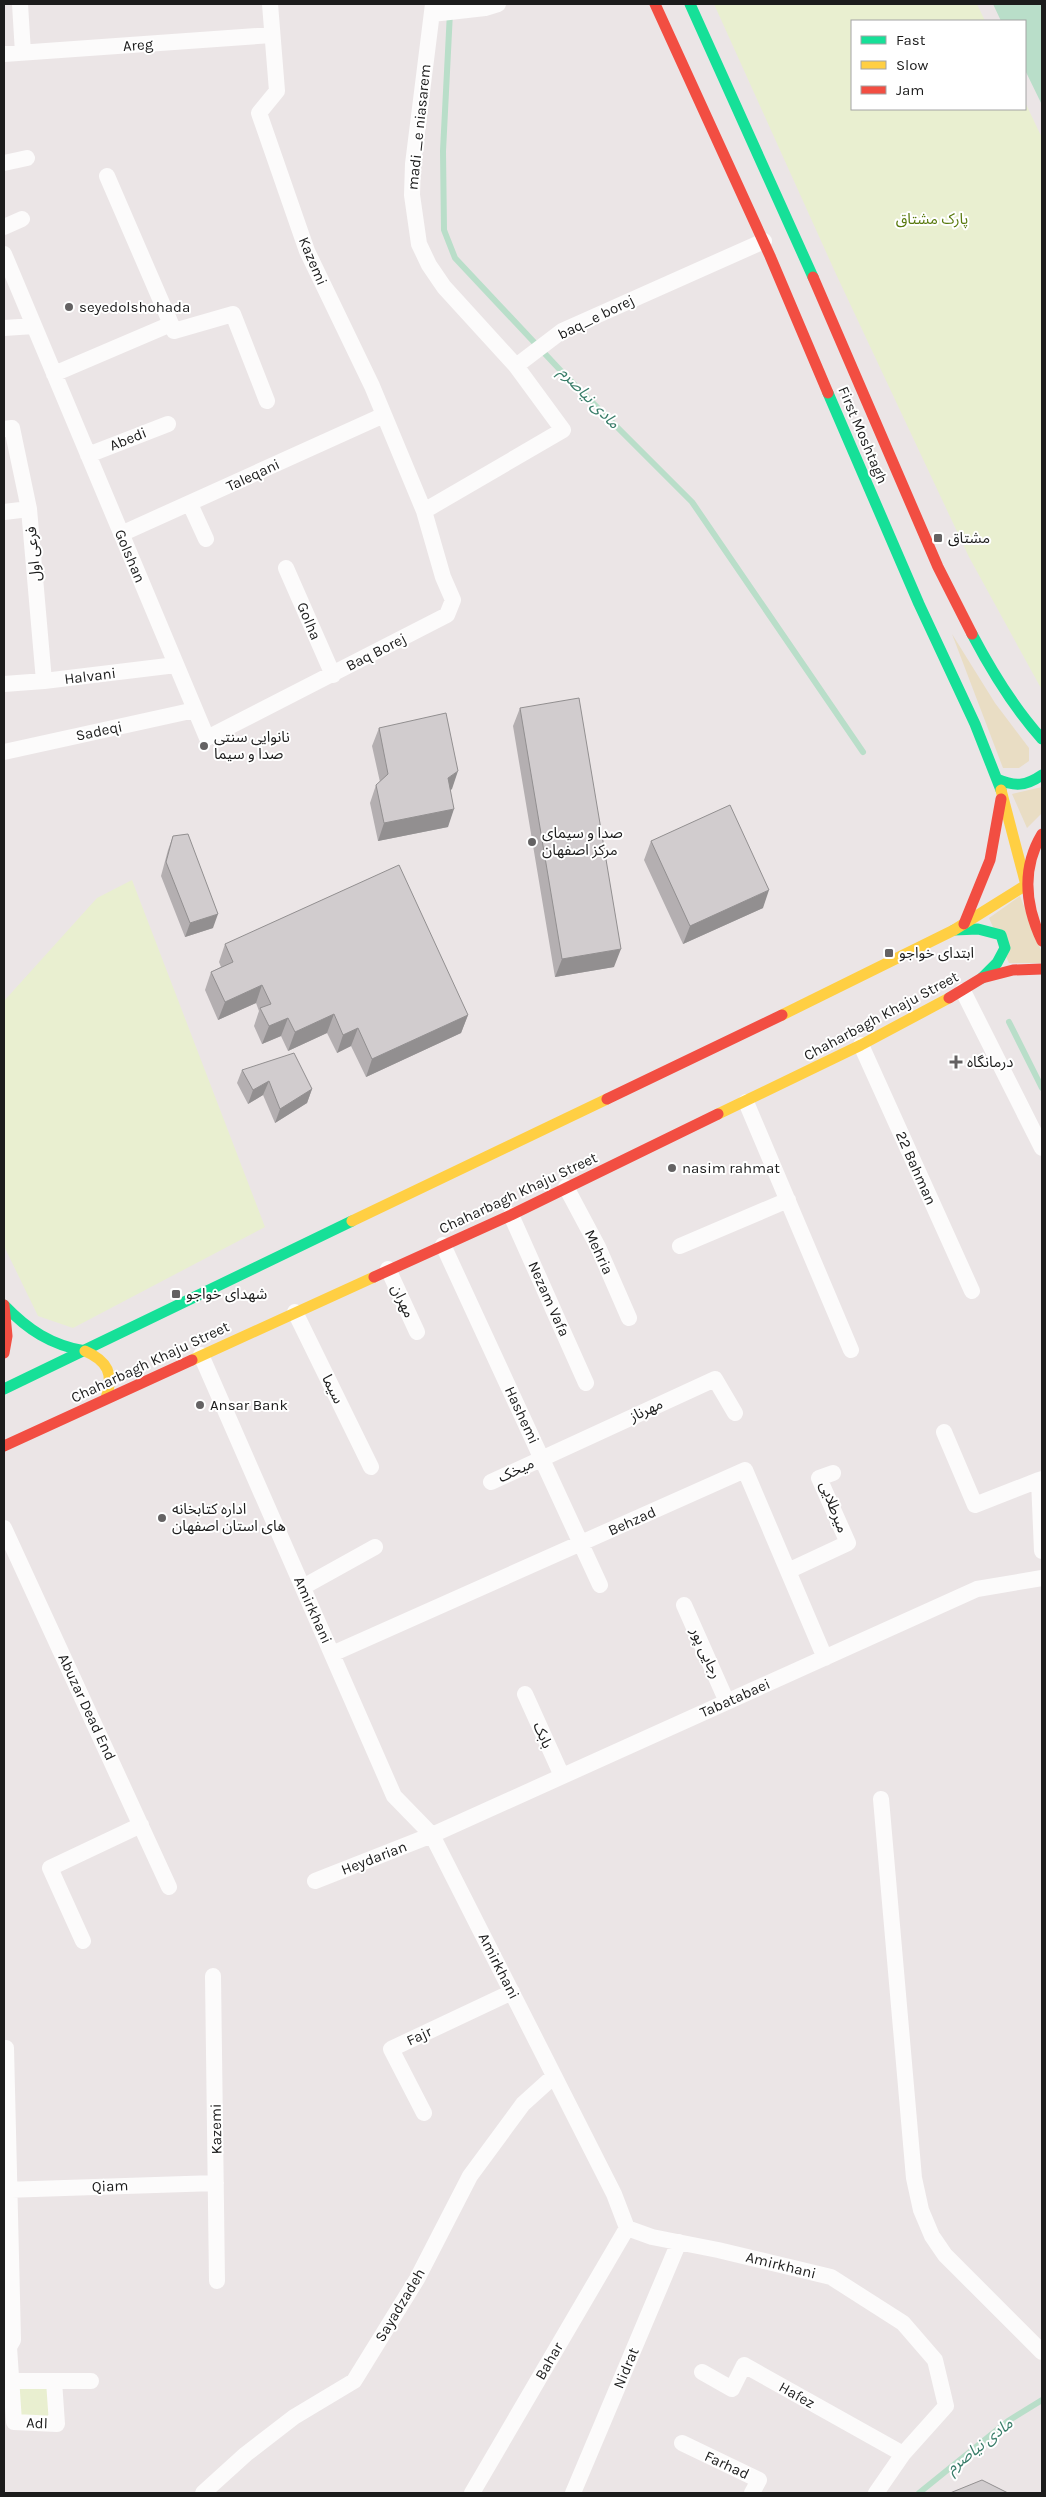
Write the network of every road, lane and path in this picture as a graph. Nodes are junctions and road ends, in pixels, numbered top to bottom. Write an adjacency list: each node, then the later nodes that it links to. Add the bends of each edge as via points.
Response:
1 (20, 4): 8 (street)
2 (270, 4): 7 (street, Kazemi)
3 (655, 4): 15 (main road, First Moshtagh)
4 (690, 4): 40 (main road, First Moshtagh, via 938,567 991,671 1022,717)
5 (491, 6): 6 (street)
6 (432, 9): 20 (street, madi _e niasarem, via 413,164 412,195 419,244 444,287)
7 (272, 35): 8 (street, Areg); 23 (street, Kazemi, via 277,91 259,113 307,251)
8 (23, 53): 9 (street, Areg)
9 (4, 54)
10 (27, 158): 11 (street)
11 (4, 163)
12 (108, 176): 17 (street)
13 (22, 219): 14 (street)
14 (4, 227)
15 (764, 241): 20 (street, baq_e borej, via 562,331); 43 (main road, First Moshtagh)
16 (4, 254): 18 (street, Golshan)
17 (171, 324): 21 (street); 22 (street, via 174,331 233,314)
18 (34, 326): 19 (street); 21 (street, Golshan)
19 (4, 328)
20 (516, 366): 29 (street, via 563,430)
21 (54, 374): 26 (street, Golshan)
22 (267, 401)
23 (384, 415): 27 (street, Taleqani); 29 (street, Kazemi)
24 (168, 424): 26 (street, Abedi)
25 (8, 428): 28 (street, فرعی اول)
26 (88, 455): 31 (street, Golshan)
27 (190, 504): 31 (street, Taleqani); 32 (street)
28 (29, 509): 30 (street); 36 (street, فرعی اول)
29 (424, 511): 35 (street, Baq Borej, via 452,600 447,615)
30 (4, 512)
31 (121, 534): 34 (street, Golshan)
32 (206, 539)
33 (286, 568): 35 (street, Golha)
34 (176, 665): 36 (street, Halvani); 38 (street, Golshan)
35 (332, 675): 39 (street, Baq Borej)
36 (44, 681): 37 (street, Halvani)
37 (4, 684)
38 (195, 710): 39 (street, Golshan); 41 (street, Sadeqi)
39 (207, 738)
40 (1042, 739)
41 (4, 752)
42 (1042, 775): 43 (main road, via 1028,784 1012,786)
43 (997, 779): 44 (main road, First Moshtagh)
44 (1002, 793): 46 (main road, First Moshtagh); 47 (main road, via 990,860)
45 (1042, 834): 46 (main road, via 1030,861)
46 (1026, 885): 47 (main road); 48 (main road, via 1028,906)
47 (959, 927): 50 (main road, via 992,930 1001,936 1005,948 998,963); 67 (main road)
48 (1042, 941)
49 (1042, 969): 50 (main road, Chaharbagh Khaju Street, via 1013,970)
50 (982, 978): 51 (main road, Chaharbagh Khaju Street)
51 (963, 991): 52 (main road, Chaharbagh Khaju Street); 54 (street)
52 (861, 1045): 53 (main road, Chaharbagh Khaju Street); 61 (street, 22 Bahman)
53 (746, 1102): 55 (main road, Chaharbagh Khaju Street); 56 (street)
54 (1042, 1148)
55 (566, 1187): 57 (main road, Chaharbagh Khaju Street); 64 (street, Mehria, via 598,1247)
56 (788, 1200): 59 (street); 66 (street)
57 (511, 1215): 58 (main road, Chaharbagh Khaju Street); 70 (street, Nezam Vafa)
58 (443, 1245): 60 (main road, Chaharbagh Khaju Street); 76 (street, Hashemi)
59 (680, 1246)
60 (388, 1269): 63 (main road, Chaharbagh Khaju Street); 65 (street, مهران)
61 (972, 1291)
62 (4, 1305): 67 (main road, via 29,1330 47,1342); 68 (main road, via 7,1336)
63 (295, 1312): 69 (main road, Chaharbagh Khaju Street); 77 (street, سیما)
64 (629, 1318)
65 (417, 1332)
66 (851, 1350)
67 (85, 1351): 71 (main road); 72 (main road, via 100,1356 109,1367 112,1384)
68 (4, 1353)
69 (201, 1354): 72 (main road, Chaharbagh Khaju Street); 88 (street, Amirkhani)
70 (586, 1383)
71 (4, 1388)
72 (106, 1398): 75 (main road, Chaharbagh Khaju Street)
73 (735, 1413): 76 (street, مهرناز, via 715,1379)
74 (944, 1432): 79 (street, via 976,1505)
75 (4, 1446)
76 (542, 1458): 80 (street, میخک); 82 (street, Hashemi)
77 (371, 1467)
78 (833, 1473): 85 (street, میرطلایی, via 819,1478 848,1543)
79 (1040, 1480): 84 (street)
80 (491, 1482)
81 (4, 1528): 96 (street, Abuzar Dead End)
82 (582, 1543): 85 (street, Behzad, via 744,1470); 87 (street, Hashemi); 90 (street, Behzad)
83 (375, 1547): 88 (street)
84 (1042, 1551)
85 (788, 1571): 91 (street, Behzad)
86 (1042, 1578): 91 (street, Tabatabaei, via 976,1589)
87 (600, 1585)
88 (303, 1587): 90 (street, Amirkhani)
89 (684, 1605): 93 (street, رجایی پور)
90 (332, 1654): 97 (street, Amirkhani, via 394,1796)
91 (824, 1658): 93 (street, Tabatabaei)
92 (525, 1694): 94 (street, بابک)
93 (728, 1702): 94 (street, Tabatabaei)
94 (562, 1776): 97 (street, Tabatabaei)
95 (880, 1799): 111 (street, via 914,2178 921,2210 932,2236 945,2255)
96 (141, 1826): 99 (street, Abuzar Dead End); 100 (street, via 50,1868)
97 (432, 1835): 98 (street, Heydarian); 102 (street, Amirkhani)
98 (315, 1881)
99 (169, 1887)
100 (82, 1942)
101 (213, 1976): 106 (street, Kazemi)
102 (512, 1992): 104 (street, Amirkhani); 105 (street, Fajr, via 392,2049)
103 (6, 2048): 107 (street, Adl)
104 (554, 2076): 108 (street, Amirkhani, via 614,2194); 119 (street, Sayadzadeh, via 523,2104 470,2176 418,2279 354,2381 294,2417)
105 (424, 2113)
106 (216, 2183): 107 (street, Qiam); 110 (street, Kazemi)
107 (7, 2190): 112 (street, Adl, via 12,2340)
108 (627, 2228): 109 (street, Amirkhani); 120 (street, Bahar)
109 (679, 2242): 118 (street, Amirkhani, via 831,2277 903,2323 935,2360 946,2406); 121 (street, Nidrat)
110 (217, 2281)
111 (1042, 2352)
112 (7, 2355): 116 (street, Adl)
113 (702, 2372): 118 (street, Hafez, via 732,2389 744,2365)
114 (54, 2380): 115 (street); 116 (street); 116 (street, Adl, via 58,2424 14,2422)
115 (92, 2380)
116 (11, 2381)
117 (682, 2443): 122 (street, Farhad, via 760,2480)
118 (903, 2454): 123 (street)
119 (203, 2493)
120 (472, 2493)
121 (573, 2493)
122 (752, 2493)
123 (876, 2493)

